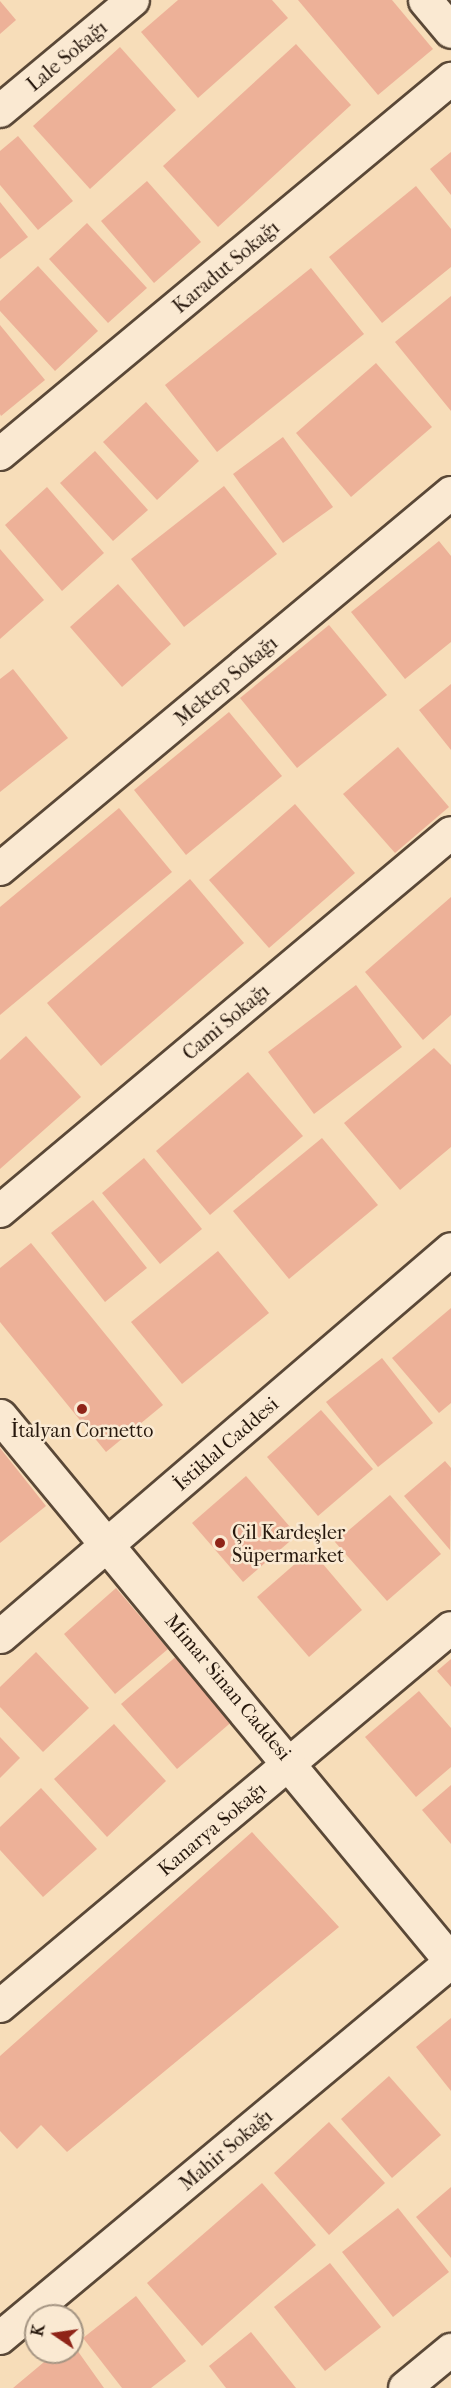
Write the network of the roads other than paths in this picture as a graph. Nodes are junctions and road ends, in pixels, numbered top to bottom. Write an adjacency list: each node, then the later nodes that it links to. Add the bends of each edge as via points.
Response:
1 (133, 0): 5 (street, Lale Sokağı)
2 (426, 0): 3 (main road)
3 (451, 31)
4 (451, 79): 6 (street, Karadut Sokağı)
5 (0, 111)
6 (0, 454)
7 (451, 493): 9 (street, Mektep Sokağı)
8 (451, 833): 10 (street, Cami Sokağı)
9 (0, 869)
10 (0, 1211)
11 (451, 1249): 13 (main road, İstiklal Caddesi)
12 (0, 1416): 13 (main road, Mimar Sinan Caddesi)
13 (109, 1545): 15 (main road, İstiklal Caddesi); 16 (main road, Mimar Sinan Caddesi)
14 (451, 1628): 16 (street, Kanarya Sokağı)
15 (0, 1636)
16 (292, 1763): 17 (main road, Mimar Sinan Caddesi); 18 (street, Kanarya Sokağı)
17 (451, 1962): 19 (street, Mahir Sokağı)
18 (0, 2006)
19 (0, 2338)
20 (451, 2350): 21 (street)
21 (405, 2388)

